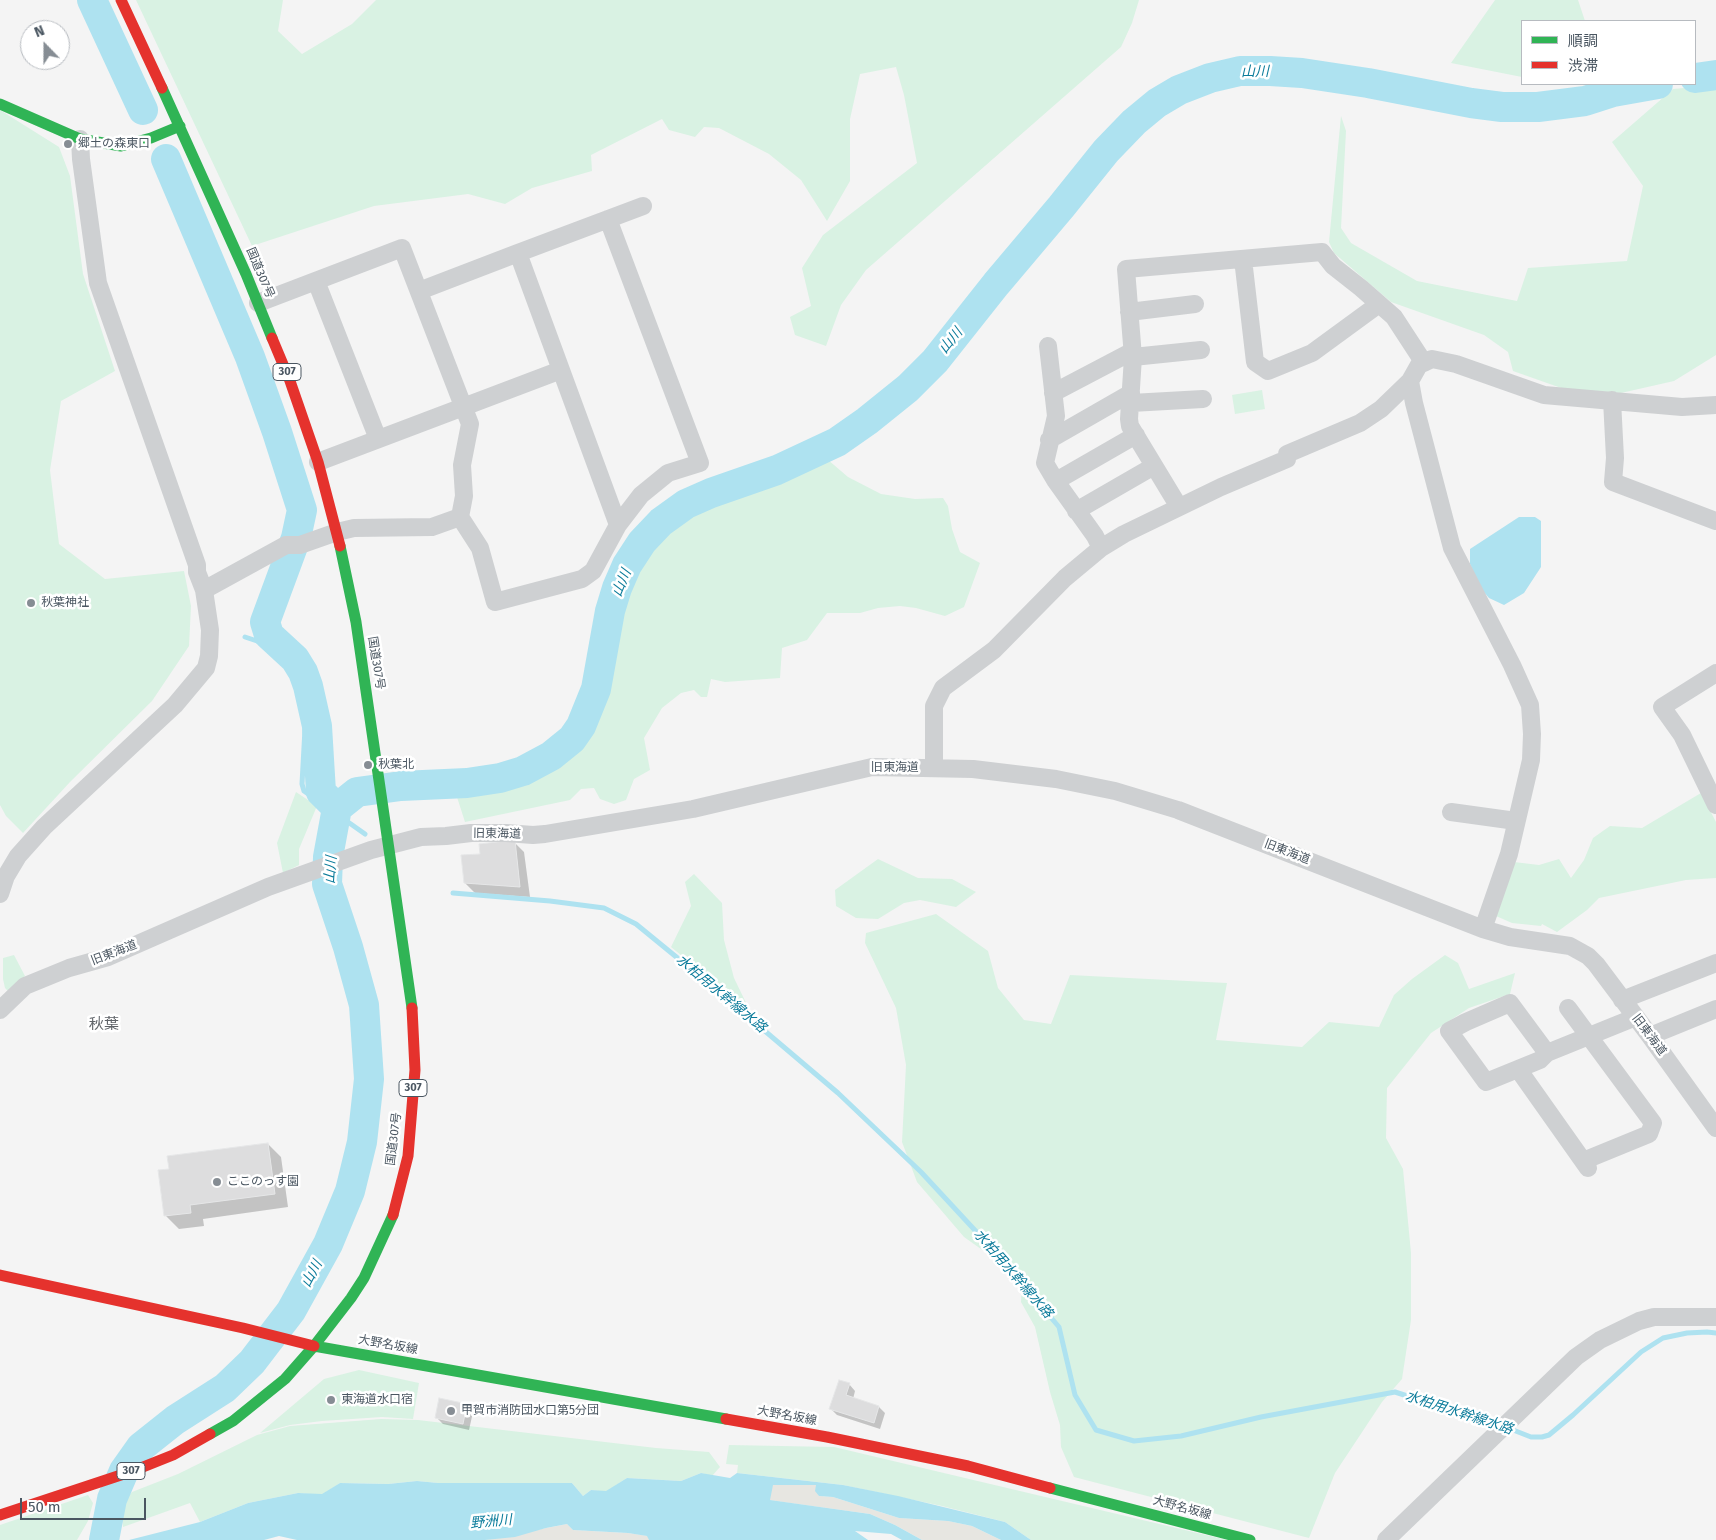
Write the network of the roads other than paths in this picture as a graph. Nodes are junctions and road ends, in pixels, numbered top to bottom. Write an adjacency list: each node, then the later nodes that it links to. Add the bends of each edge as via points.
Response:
1 (122, 0): 3 (main road, 国道307号 / 307)
2 (0, 104): 4 (main road)
3 (180, 126): 4 (main road, via 121,146); 11 (main road, 国道307号 / 307)
4 (80, 139): 40 (street, via 98,283)
5 (643, 206): 6 (street)
6 (608, 219): 7 (street); 37 (street, via 700,463 668,474 641,495)
7 (518, 253): 10 (street); 19 (street)
8 (1244, 259): 13 (street, via 1322,252 1339,272); 13 (street, via 1255,362 1268,371 1312,353); 14 (street, via 1126,269)
9 (316, 281): 10 (street, via 402,248); 11 (street); 28 (street)
10 (419, 291): 26 (street)
11 (258, 303): 30 (main road, 国道307号 / 307)
12 (1196, 304): 14 (street)
13 (1379, 304): 18 (street, via 1394,317)
14 (1130, 312): 17 (street)
15 (1048, 346): 21 (street)
16 (1201, 350): 17 (street)
17 (1133, 354): 21 (street); 22 (street)
18 (1424, 363): 20 (street); 24 (street, via 1432,359 1456,364 1544,395)
19 (560, 370): 26 (street); 37 (street)
20 (1410, 381): 33 (street, via 1381,409 1360,423 1287,454 1286,460); 46 (street, via 1452,548 1530,705 1531,760)
21 (1053, 393): 29 (street, via 1056,416)
22 (1131, 398): 23 (street); 27 (street, via 1130,426); 29 (street)
23 (1202, 399)
24 (1612, 400): 25 (street, via 1682,407); 36 (street, via 1613,482)
25 (1716, 405)
26 (464, 407): 28 (street); 35 (street, via 470,424 463,457 464,496)
27 (1136, 435): 31 (street); 32 (street, via 1063,478)
28 (378, 439): 30 (street)
29 (1049, 440): 32 (street, via 1045,463)
30 (318, 462): 38 (main road, 国道307号 / 307)
31 (1154, 466): 33 (street); 34 (street)
32 (1054, 480): 34 (street)
33 (1179, 507): 39 (street)
34 (1076, 511): 39 (street)
35 (460, 517): 37 (street, via 480,548 495,602 582,579 593,570); 38 (street, via 432,527 354,528)
36 (1716, 520)
37 (618, 524)
38 (337, 532): 40 (street, via 293,545); 47 (main road, 国道307号 / 307, via 356,622)
39 (1101, 548): 42 (street, via 1053,589 994,650 943,688 934,706)
40 (204, 590): 48 (street, via 210,630 206,668 153,726 44,827 13,864)
41 (1716, 673): 43 (street, via 1662,707)
42 (934, 768): 47 (street, 旧東海道, via 872,767 693,809 545,834 470,833 421,837); 49 (street, 旧東海道, via 973,769 1056,779 1116,791 1178,810)
43 (1712, 783): 44 (street)
44 (1716, 805)
45 (1451, 812): 46 (street)
46 (1516, 821): 49 (street, via 1509,854)
47 (388, 845): 54 (street, 旧東海道, via 297,877 108,957 25,986); 64 (main road, 国道307号 / 307, via 411,999 415,1070 408,1156 392,1221 364,1278)
48 (0, 894)
49 (1483, 929): 51 (street, 旧東海道, via 1510,937 1570,946 1592,960)
50 (1716, 963): 51 (street)
51 (1622, 1000): 55 (street, 旧東海道)
52 (1568, 1008): 56 (street)
53 (1716, 1009): 57 (street)
54 (0, 1010)
55 (1636, 1017): 56 (street); 57 (street, 旧東海道)
56 (1589, 1036): 58 (street); 59 (street, via 1653,1123 1649,1134 1585,1164)
57 (1650, 1036): 60 (street, 旧東海道)
58 (1547, 1053): 59 (street, via 1540,1060); 59 (street, via 1510,1003 1449,1031 1486,1082)
59 (1518, 1069)
60 (1710, 1109): 61 (street, 旧東海道)
61 (1716, 1128)
62 (0, 1275): 64 (main road)
63 (1716, 1317): 67 (street, via 1654,1317 1600,1340 1576,1357)
64 (314, 1346): 65 (main road, 国道307号 / 307, via 285,1379 233,1421 172,1455); 66 (main road, 大野名坂線, via 846,1441 968,1466)
65 (0, 1515)
66 (1250, 1540)
67 (1386, 1540)

